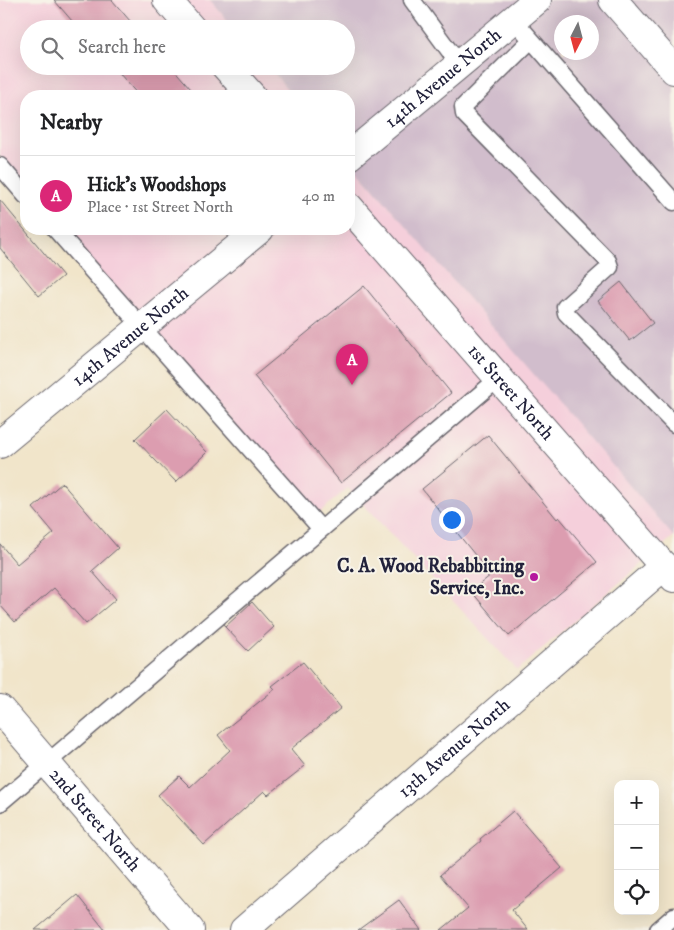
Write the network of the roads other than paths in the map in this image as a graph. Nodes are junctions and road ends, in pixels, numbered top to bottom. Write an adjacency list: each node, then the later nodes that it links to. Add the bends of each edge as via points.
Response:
1 (167, 0): 6 (street)
2 (412, 0): 8 (lane)
3 (537, 0): 5 (street, 14th Avenue North)
4 (613, 0): 9 (street)
5 (513, 19): 7 (lane); 8 (street, 14th Avenue North)
6 (184, 20)
7 (532, 40): 15 (lane); 21 (lane, via 463,107 464,114 608,261 610,267 566,307 566,313)
8 (459, 64): 12 (street, 14th Avenue North)
9 (674, 70)
10 (233, 75): 11 (street)
11 (247, 90)
12 (355, 151)
13 (0, 166): 14 (lane)
14 (20, 189)
15 (674, 202)
16 (355, 214): 20 (street, 1st Street North)
17 (60, 235): 19 (lane)
18 (253, 235): 19 (street, 14th Avenue North)
19 (141, 327): 22 (street, 14th Avenue North); 23 (lane)
20 (499, 378): 23 (lane); 24 (street, 1st Street North)
21 (674, 424)
22 (0, 444)
23 (321, 529): 26 (lane)
24 (669, 572): 30 (street, 13th Avenue North)
25 (0, 710): 26 (street, 2nd Street North)
26 (46, 763): 27 (lane); 29 (street, 2nd Street North)
27 (0, 803)
28 (674, 916): 31 (lane)
29 (190, 930)
30 (244, 930)
31 (658, 930)

